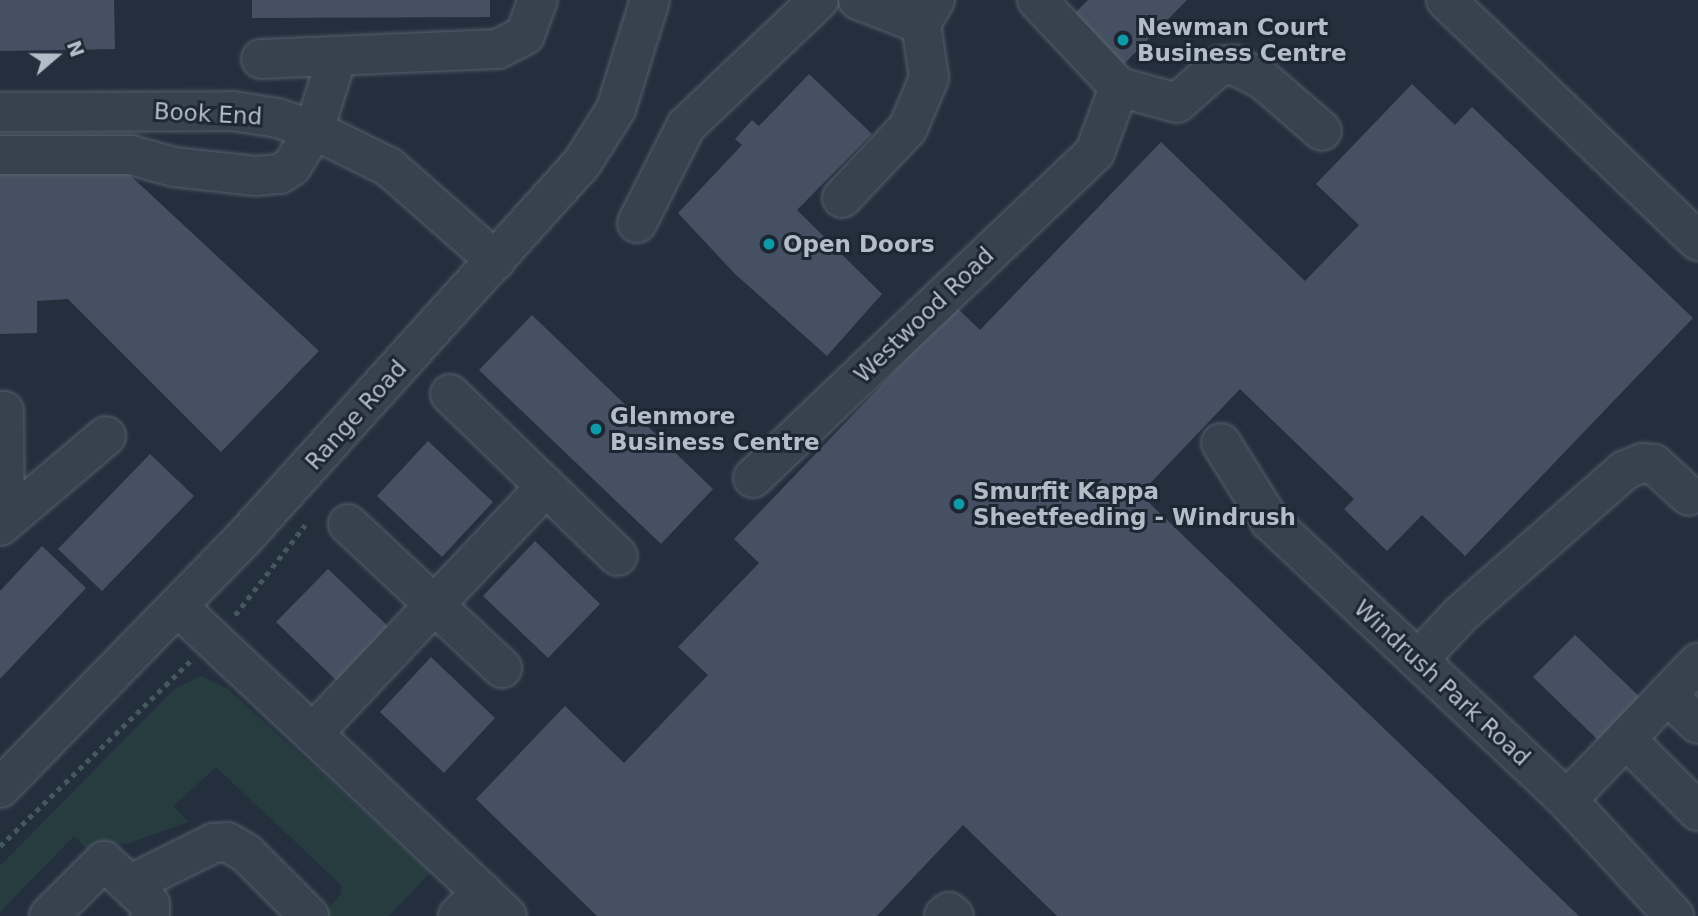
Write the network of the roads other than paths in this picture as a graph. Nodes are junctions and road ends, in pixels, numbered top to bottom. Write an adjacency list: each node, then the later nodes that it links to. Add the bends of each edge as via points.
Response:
1 (538, 0): 8 (street, via 525,35 498,49)
2 (650, 0): 18 (street, Range Road, via 616,109 582,163)
3 (819, 0): 16 (street, via 686,126)
4 (858, 0): 7 (street)
5 (1037, 0): 10 (street)
6 (1446, 0): 17 (street)
7 (928, 12): 15 (street, via 929,78 908,128)
8 (337, 57): 9 (street); 12 (street)
9 (261, 59)
10 (1119, 87): 13 (street, via 1177,103 1219,66 1234,65 1262,79); 23 (street, Westwood Road, via 1094,152)
11 (0, 112): 12 (street, Book End, via 233,111)
12 (314, 130): 14 (street, via 292,166 268,175 174,167 131,155); 18 (street, Book End, via 390,167)
13 (1322, 131)
14 (0, 155)
15 (842, 198)
16 (637, 223)
17 (1698, 242)
18 (496, 261): 30 (street, Range Road)
19 (450, 394): 24 (street)
20 (0, 411): 26 (street, via 4,411)
21 (106, 436): 26 (street)
22 (1221, 443): 31 (street, Windrush Park Road, via 1270,521)
23 (753, 478)
24 (546, 487): 28 (street); 29 (street)
25 (1689, 496): 31 (street, via 1654,464 1625,470 1461,614)
26 (3, 524)
27 (348, 524): 29 (street)
28 (618, 556)
29 (436, 604): 33 (street); 36 (street)
30 (178, 607): 36 (street); 38 (street, Range Road)
31 (1418, 660): 39 (street, Windrush Park Road)
32 (1698, 663): 34 (street)
33 (502, 668)
34 (1667, 695): 35 (street); 37 (street)
35 (1698, 724)
36 (314, 732): 42 (street)
37 (1626, 738): 39 (street); 40 (street)
38 (0, 788)
39 (1567, 800): 43 (street, Windrush Park Road)
40 (1698, 811)
41 (147, 907): 44 (street, via 108,862 101,863); 45 (street, via 214,843 227,842 246,853)
42 (482, 908)
43 (1672, 915)
44 (49, 916)
45 (309, 916)
46 (944, 916): 47 (street, via 949,912)
47 (954, 916)

